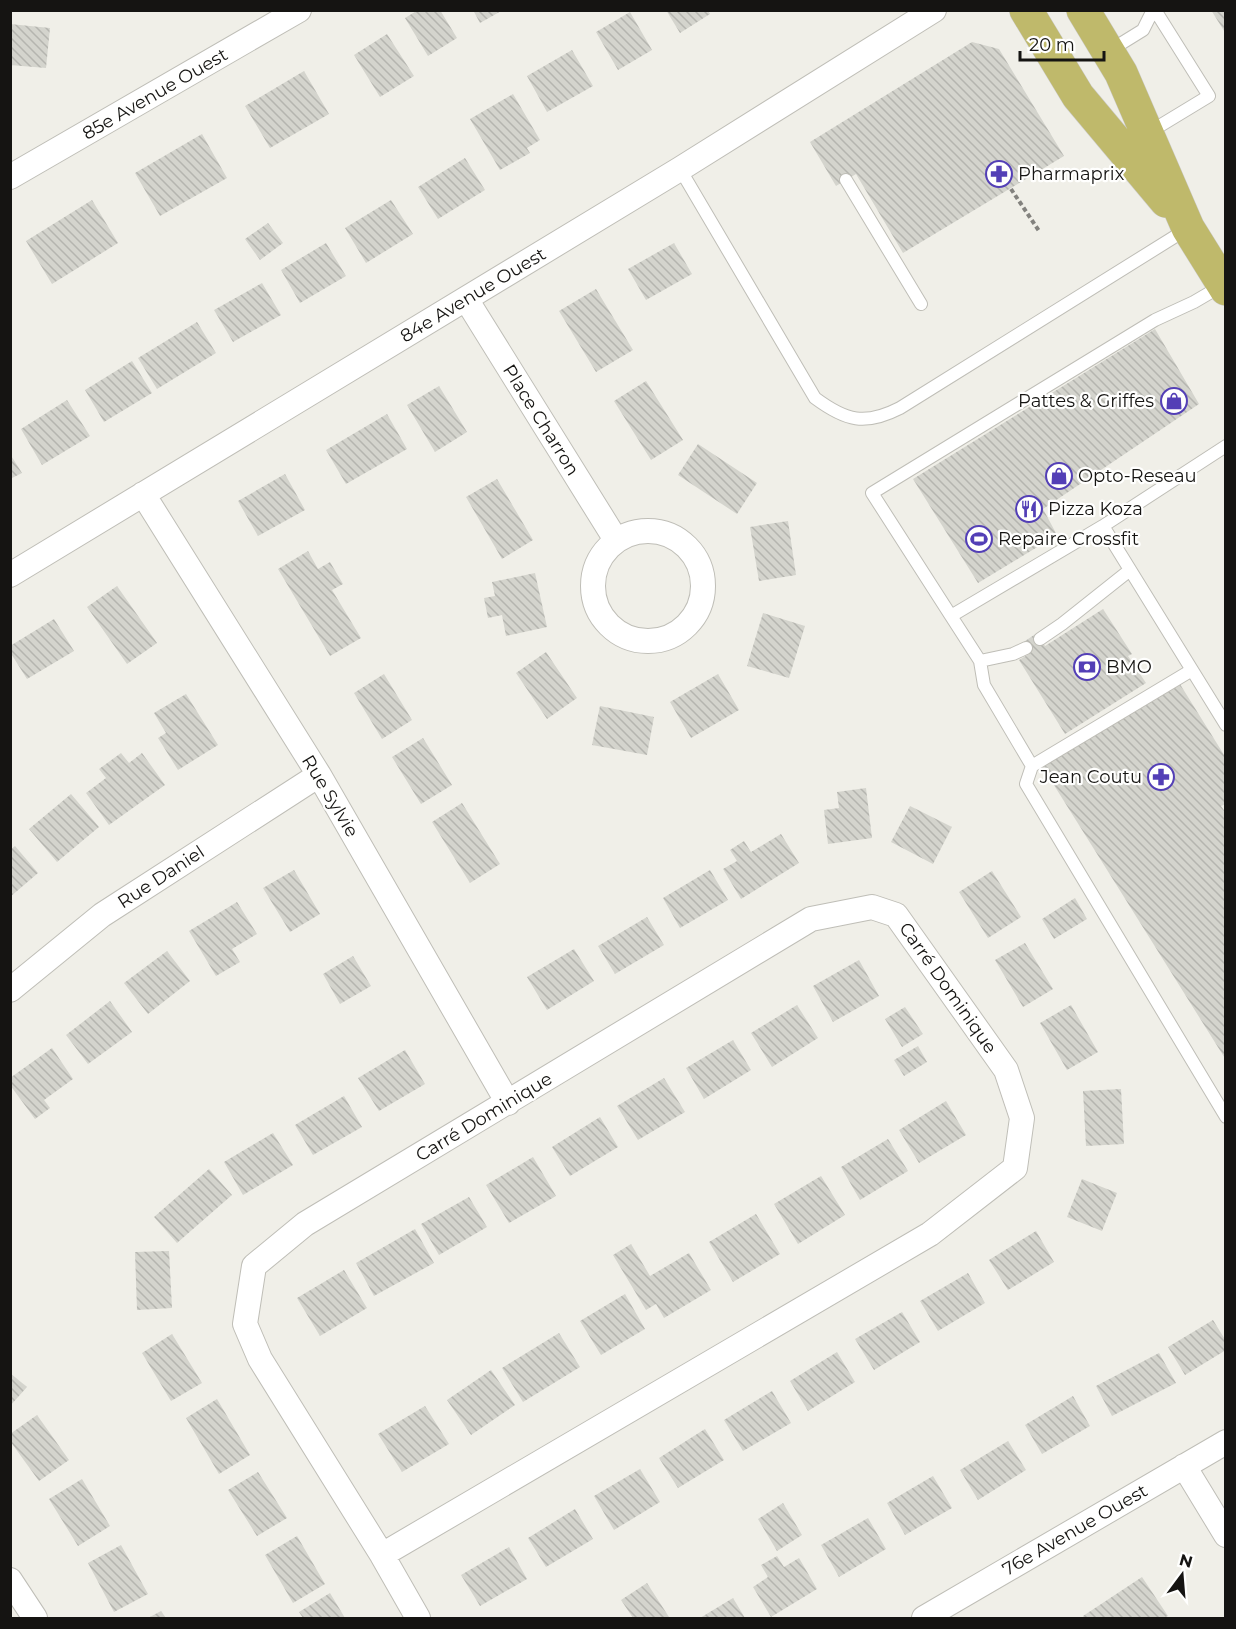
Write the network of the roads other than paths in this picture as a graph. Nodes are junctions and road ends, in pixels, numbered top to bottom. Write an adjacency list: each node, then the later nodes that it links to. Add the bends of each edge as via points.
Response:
1 (299, 10): 9 (street, 85e Avenue Ouest)
2 (934, 10): 8 (street, 84e Avenue Ouest)
3 (1026, 10): 7 (main road, via 1078,96)
4 (1083, 10): 6 (main road)
5 (1154, 10): 6 (lane, via 1143,30); 7 (lane, via 1209,96)
6 (1108, 52): 7 (main road, via 1121,73)
7 (1135, 140): 11 (main road)
8 (680, 169): 11 (lane, via 815,398 853,419 885,416 900,408); 13 (street, 84e Avenue Ouest)
9 (10, 177)
10 (846, 180): 14 (lane)
11 (1188, 228): 12 (main road)
12 (1224, 287): 21 (lane, via 1155,320 872,493)
13 (466, 299): 16 (street, 84e Avenue Ouest); 18 (street, Place Charron)
14 (921, 304)
15 (1226, 446): 17 (lane)
16 (143, 494): 20 (street, 84e Avenue Ouest); 28 (street, Rue Sylvie)
17 (1103, 526): 19 (lane); 21 (lane)
18 (616, 540): 18 (street, via 594,571 593,597 600,615 626,638 650,642 669,638 686,628 701,603 703,576 696,558 684,543 657,531 638,531)
19 (1130, 570): 22 (lane); 25 (lane)
20 (10, 575)
21 (951, 616): 24 (lane)
22 (1040, 639)
23 (1026, 648): 24 (lane)
24 (980, 661): 27 (lane, via 984,685)
25 (1191, 670): 26 (lane); 27 (lane)
26 (1226, 725)
27 (1032, 766): 31 (lane, via 1026,784)
28 (319, 775): 29 (street, Rue Daniel, via 102,915); 30 (street, Rue Sylvie)
29 (10, 990)
30 (508, 1102): 35 (street, Carré Dominique, via 305,1224 254,1266 245,1324 260,1359); 35 (street, Carré Dominique, via 812,920 872,907 896,915 1006,1070 1022,1118 1015,1168 930,1234)
31 (1226, 1117)
32 (1226, 1442): 33 (street, 76e Avenue Ouest)
33 (1184, 1466): 34 (street); 39 (street, 76e Avenue Ouest)
34 (1226, 1535)
35 (382, 1555): 38 (street, Carré Dominique)
36 (10, 1580): 37 (street)
37 (36, 1618)
38 (418, 1618)
39 (924, 1618)

